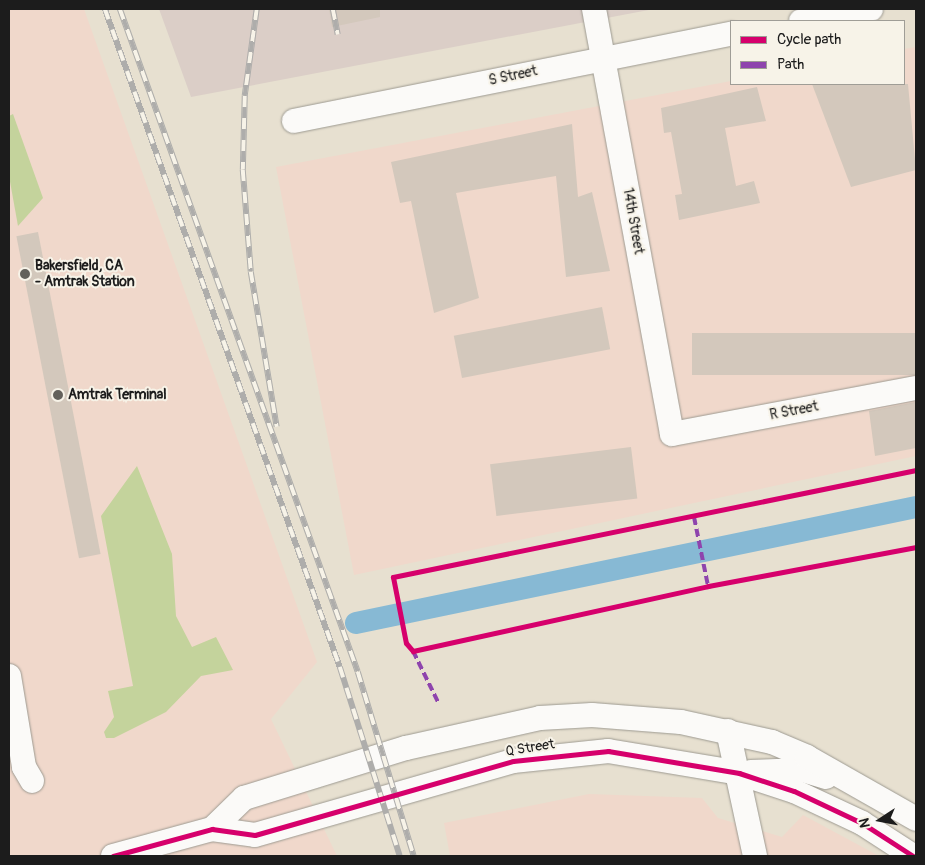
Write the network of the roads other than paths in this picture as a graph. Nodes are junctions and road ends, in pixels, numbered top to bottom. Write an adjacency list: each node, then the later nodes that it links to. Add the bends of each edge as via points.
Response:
1 (594, 9): 5 (street, 14th Street)
2 (871, 9): 3 (street)
3 (807, 20)
4 (730, 34): 5 (street, S Street)
5 (603, 58): 6 (street, S Street); 8 (street, 14th Street)
6 (294, 121)
7 (916, 388): 8 (street, R Street)
8 (672, 434)
9 (9, 676): 14 (street, via 24,767)
10 (489, 728): 11 (street, Q Street, via 540,718 609,715); 12 (street); 17 (street, Q Street, via 244,798)
11 (728, 731): 13 (street); 15 (street, Q Street, via 781,746)
12 (496, 766): 13 (street, Q Street, via 608,751); 17 (street, Q Street, via 255,835)
13 (739, 773): 15 (street, via 803,770); 19 (street); 20 (street, Q Street, via 804,794)
14 (32, 781)
15 (863, 787): 16 (street, Q Street)
16 (916, 819)
17 (212, 829): 18 (street, Q Street)
18 (114, 856)
19 (755, 856)
20 (913, 856)

